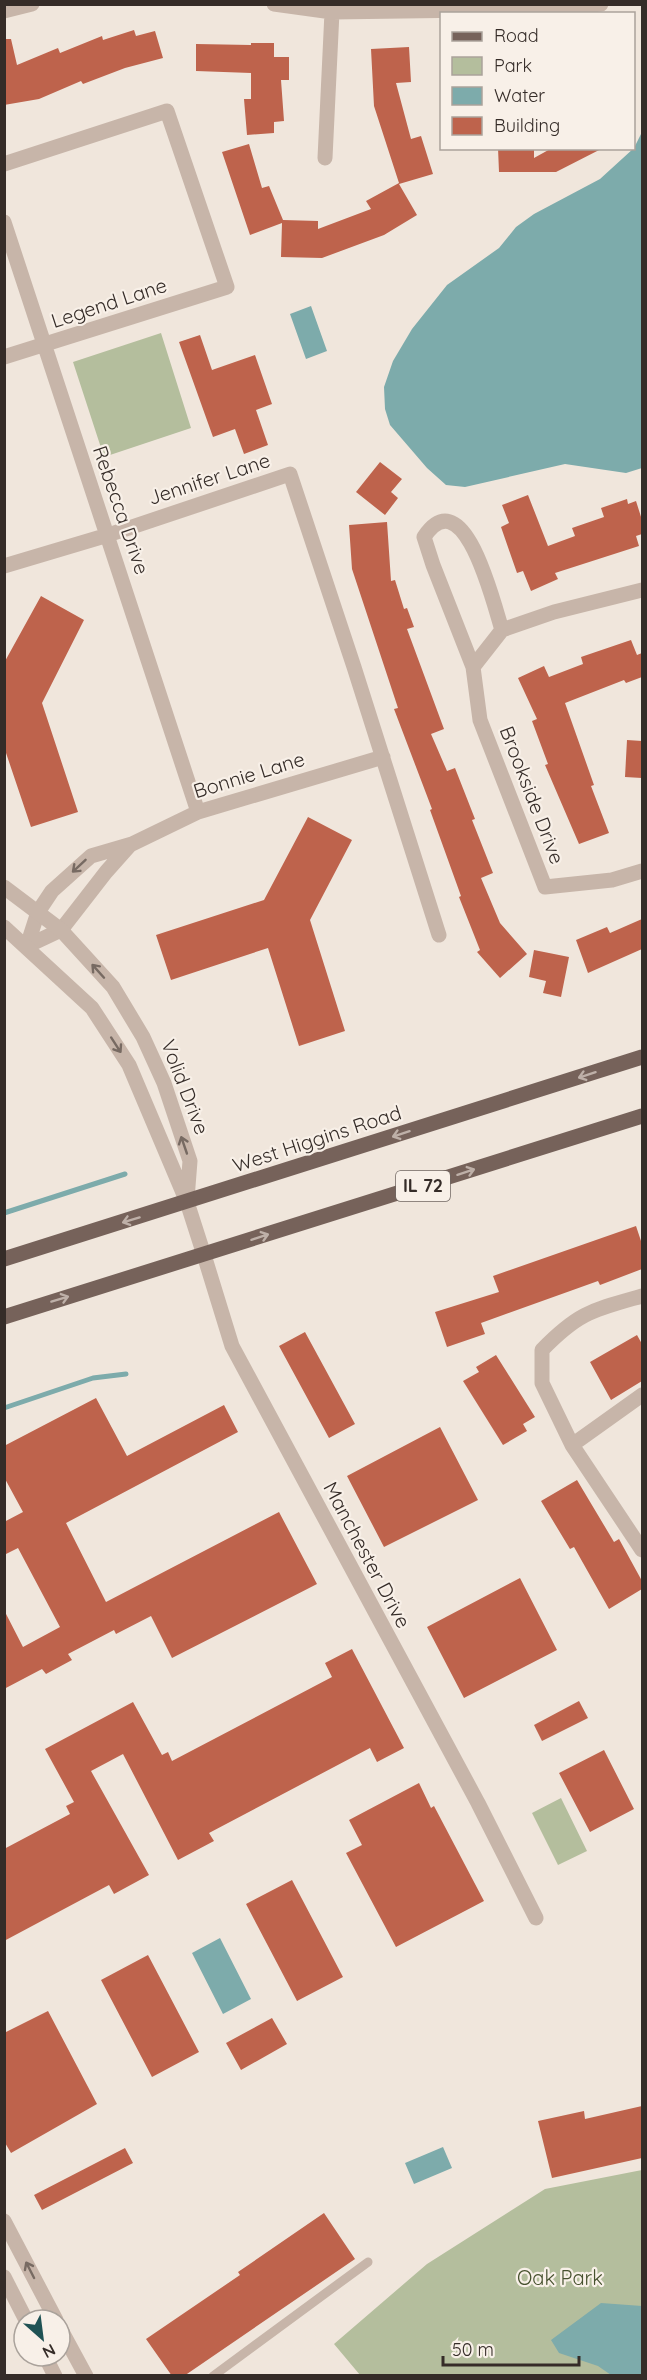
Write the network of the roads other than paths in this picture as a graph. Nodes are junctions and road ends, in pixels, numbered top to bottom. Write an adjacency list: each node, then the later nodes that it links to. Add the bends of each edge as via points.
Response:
1 (32, 4): 4 (street)
2 (274, 4): 6 (street)
3 (601, 4): 5 (street)
4 (4, 11)
5 (555, 11): 7 (street)
6 (332, 12): 7 (street); 8 (street)
7 (504, 12)
8 (325, 158)
9 (4, 164): 11 (street, Legend Lane, via 167,111 227,287)
10 (4, 222): 11 (street, Rebecca Drive)
11 (43, 346): 12 (street, Legend Lane); 13 (street, Rebecca Drive)
12 (4, 357)
13 (108, 535): 14 (street, Jennifer Lane); 18 (street, Jennifer Lane, via 290,474); 19 (street, Rebecca Drive)
14 (4, 566)
15 (642, 590): 16 (street, via 554,612)
16 (502, 630): 17 (street); 17 (street, via 465,532 454,522 431,526 424,537)
17 (473, 667): 21 (street, Brookside Drive, via 480,720 545,887 612,880)
18 (383, 757): 19 (street, Bonnie Lane); 26 (street)
19 (198, 812): 20 (street, Bonnie Lane)
20 (132, 844): 23 (street, Bonnie Lane, one-way to 23, via 91,855 52,891); 25 (street, Bonnie Lane)
21 (642, 871)
22 (4, 887): 23 (street, Volid Drive)
23 (38, 912): 25 (street, Volid Drive); 27 (street, Bonnie Lane)
24 (4, 927): 27 (street, Volid Drive)
25 (61, 930): 27 (street, Bonnie Lane); 30 (street, Volid Drive, one-way to 25, via 190,1161 164,1083 143,1037 113,987)
26 (439, 935)
27 (27, 946): 30 (street, Volid Drive, one-way to 30, via 92,1008 129,1065)
28 (642, 1057): 30 (main road, West Higgins Road, one-way to 30)
29 (642, 1116): 31 (main road, IL 72, one-way to 29)
30 (187, 1202): 31 (street, Manchester Drive); 32 (main road, West Higgins Road, one-way to 32)
31 (204, 1255): 34 (main road, IL 72, one-way to 31); 38 (street, Manchester Drive, via 232,1346)
32 (4, 1259)
33 (642, 1296): 36 (street, via 588,1311 542,1350 542,1383)
34 (4, 1317)
35 (642, 1395): 36 (street)
36 (572, 1445): 37 (street)
37 (642, 1550)
38 (536, 1918)
39 (4, 2221): 43 (street, one-way to 39)
40 (368, 2262): 46 (lane)
41 (4, 2277): 42 (street)
42 (20, 2308)
43 (50, 2308)
44 (72, 2350): 45 (street)
45 (86, 2376)
46 (213, 2376)

